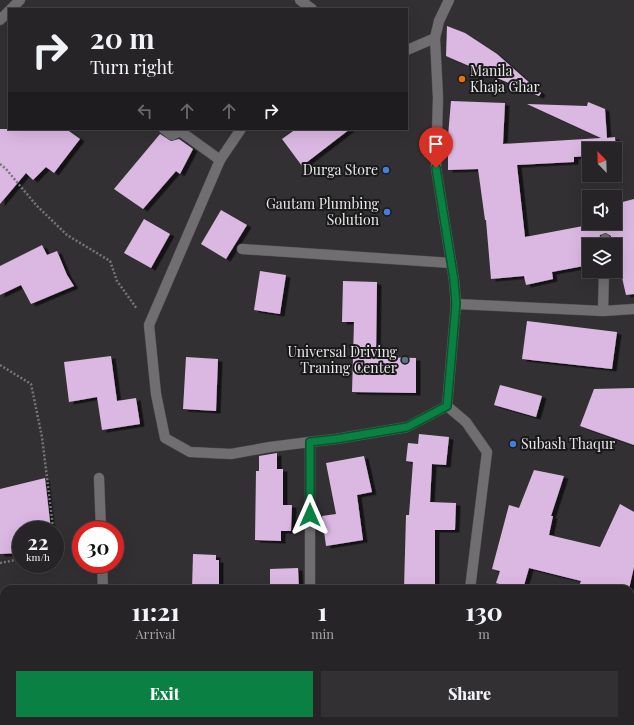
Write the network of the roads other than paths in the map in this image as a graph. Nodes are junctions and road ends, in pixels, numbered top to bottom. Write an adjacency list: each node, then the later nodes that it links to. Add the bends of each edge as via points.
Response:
1 (20, 0): 4 (street)
2 (300, 0): 5 (street)
3 (449, 0): 8 (street, via 439,21)
4 (12, 8)
5 (311, 8)
6 (8, 12): 7 (street)
7 (0, 20)
8 (435, 38): 9 (street); 16 (street, via 438,98 436,168)
9 (408, 50)
10 (165, 130): 12 (street, via 172,135)
11 (180, 130): 14 (street)
12 (180, 130)
13 (240, 130): 14 (street)
14 (220, 160): 22 (street, via 149,325 156,394 165,438 190,452 231,454)
15 (242, 249): 16 (street)
16 (451, 263): 18 (street)
17 (604, 278): 20 (street)
18 (456, 304): 20 (street); 21 (street)
19 (634, 309): 20 (street)
20 (603, 311)
21 (447, 406): 22 (street, via 407,427); 28 (street, via 466,422 487,452)
22 (310, 442): 27 (street)
23 (99, 478): 24 (street)
24 (101, 521)
25 (102, 573): 26 (street)
26 (103, 585)
27 (310, 585)
28 (470, 585)

